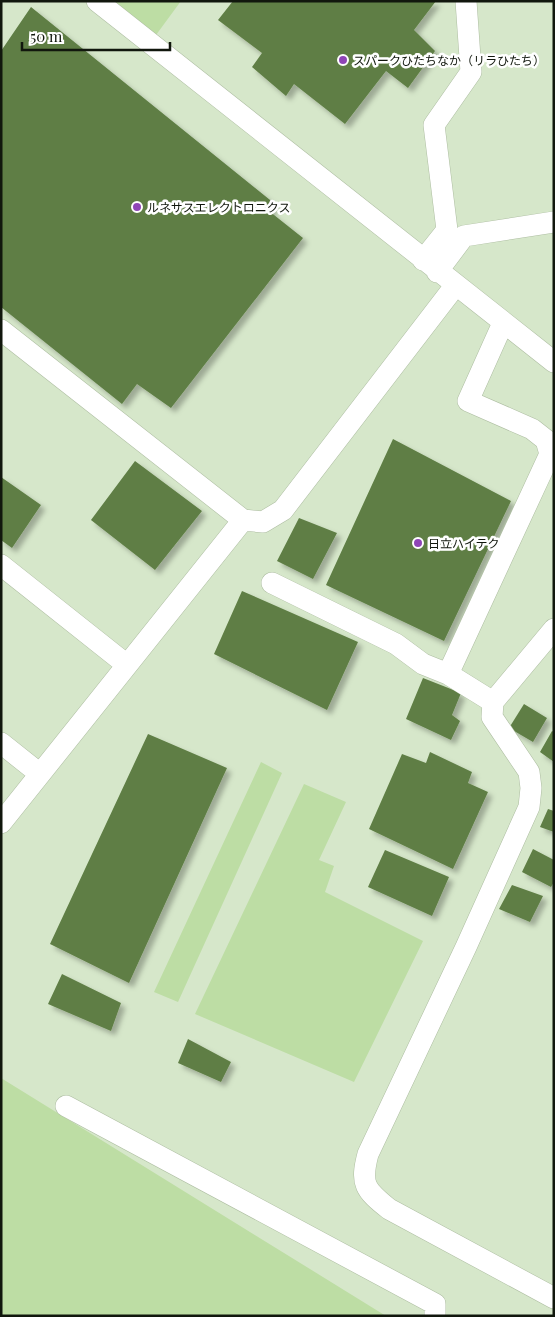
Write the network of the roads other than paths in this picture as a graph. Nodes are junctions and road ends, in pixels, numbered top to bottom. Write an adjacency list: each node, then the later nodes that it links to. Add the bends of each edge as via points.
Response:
1 (97, 1): 4 (street)
2 (466, 1): 4 (street, via 471,72 434,125 448,230)
3 (554, 222): 4 (street, via 464,236)
4 (430, 266): 5 (street)
5 (455, 286): 6 (street); 9 (street, via 283,510 263,522)
6 (503, 323): 8 (street); 14 (street, via 468,401 532,429 546,440 550,454)
7 (1, 330): 9 (street)
8 (554, 362)
9 (243, 520): 13 (street)
10 (1, 565): 13 (street)
11 (272, 583): 14 (street, via 396,644 423,664)
12 (554, 629): 15 (street)
13 (126, 665): 17 (street)
14 (448, 674): 15 (street)
15 (493, 702): 20 (street, via 492,717 529,772 529,807 368,1154 364,1172 366,1185 373,1196 389,1209)
16 (1, 743): 17 (street)
17 (40, 774): 18 (street)
18 (1, 823)
19 (66, 1106): 21 (street, via 435,1304)
20 (554, 1298)
21 (435, 1316)

